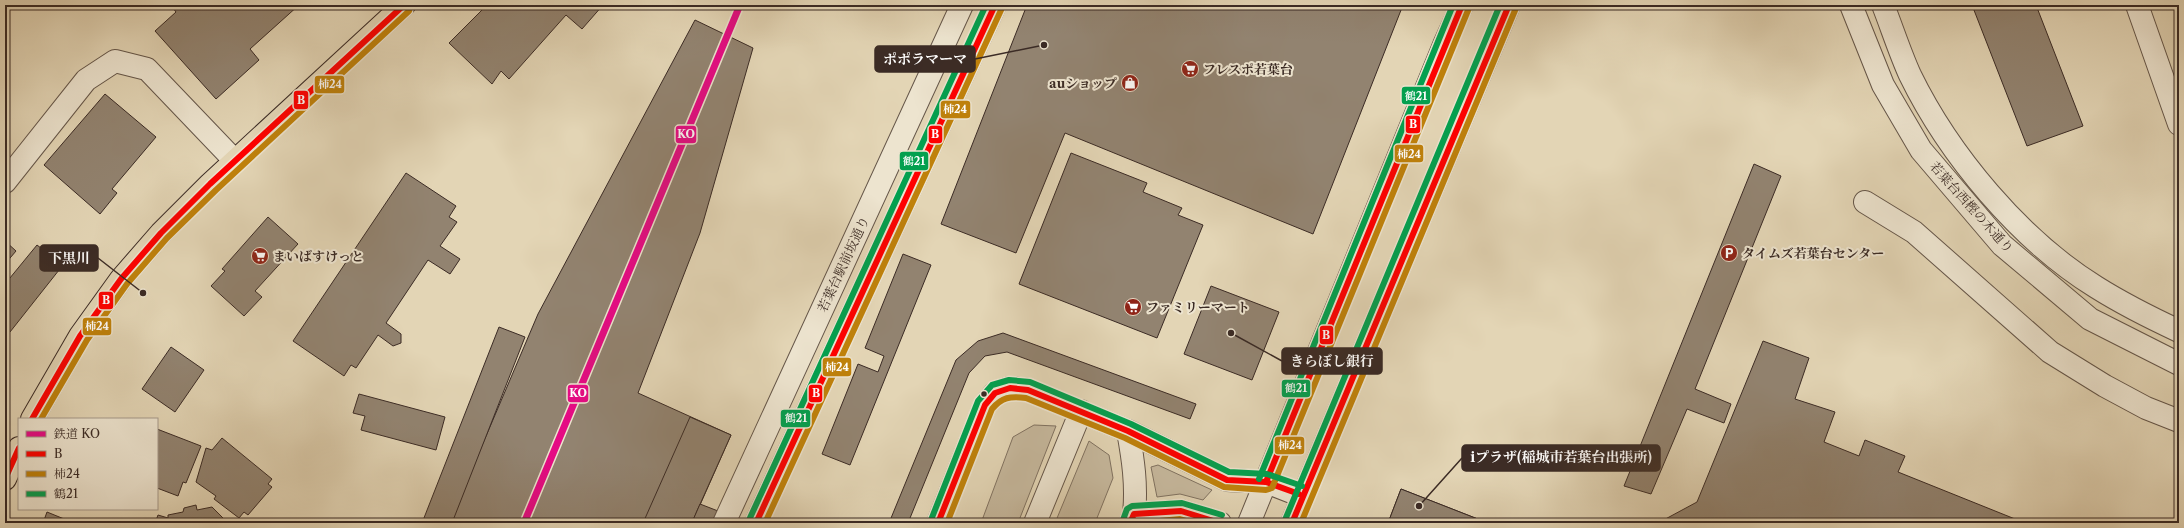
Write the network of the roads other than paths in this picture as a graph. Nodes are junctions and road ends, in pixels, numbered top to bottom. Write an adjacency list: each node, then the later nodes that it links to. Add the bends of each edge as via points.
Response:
1 (404, 5): 10 (main road)
2 (962, 5): 24 (street, 若葉台駅前坂通り)
3 (995, 5): 25 (street)
4 (1462, 5): 21 (street)
5 (1509, 5): 22 (street)
6 (1852, 5): 14 (street, 若葉台西樫の木通り, via 1883,85 1921,150 2002,245 2090,319)
7 (1883, 5): 13 (street, 若葉台西樫の木通り, via 1910,75 1961,160 1982,185 2018,224 2056,258 2095,287)
8 (2137, 5): 9 (street)
9 (2179, 124)
10 (235, 161): 11 (street, via 147,70 115,61 86,80); 16 (main road, via 161,233 121,279 80,336)
11 (5, 182)
12 (1865, 202): 17 (street, via 1914,232 2050,352 2146,408)
13 (2179, 330)
14 (2179, 364)
15 (1081, 411): 18 (street); 26 (street, via 1028,390 1010,388 995,393 985,405); 27 (street)
16 (33, 418)
17 (2179, 421)
18 (1128, 431): 21 (street, via 1227,480); 23 (street, via 1136,495)
19 (18, 450): 20 (main road)
20 (5, 479)
21 (1266, 482): 22 (street); 29 (street)
22 (1302, 496): 30 (street)
23 (1132, 518): 28 (street, via 1181,511)
24 (724, 523)
25 (756, 523)
26 (938, 523)
27 (1035, 523)
28 (1220, 523)
29 (1249, 523)
30 (1292, 523)

